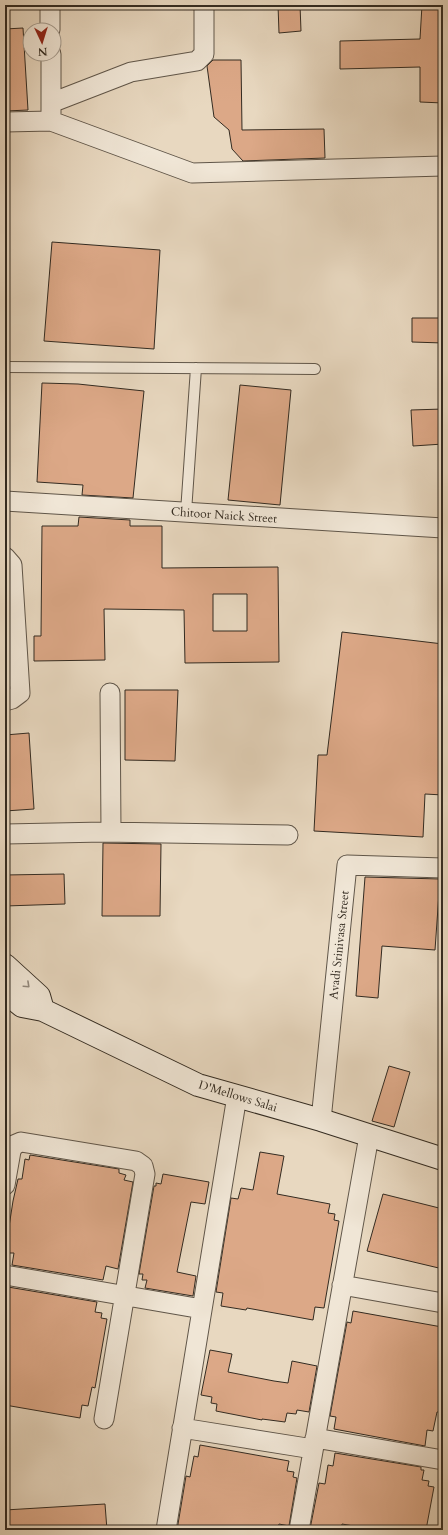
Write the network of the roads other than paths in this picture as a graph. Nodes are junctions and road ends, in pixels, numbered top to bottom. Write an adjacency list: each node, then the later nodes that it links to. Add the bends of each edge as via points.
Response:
1 (50, 5): 3 (street)
2 (204, 5): 5 (street, via 204,54 197,61 131,72)
3 (50, 22)
4 (51, 62): 5 (street)
5 (51, 112): 6 (street); 7 (street, via 192,173)
6 (5, 122)
7 (443, 166)
8 (5, 366): 9 (lane)
9 (196, 368): 10 (lane); 12 (lane)
10 (315, 369)
11 (5, 501): 12 (street, Chitoor Naick Street)
12 (186, 512): 13 (street, Chitoor Naick Street)
13 (443, 528)
14 (5, 557): 16 (street, via 12,565 20,693)
15 (110, 693): 17 (street)
16 (5, 702)
17 (111, 832): 18 (street); 19 (street)
18 (5, 834)
19 (288, 835)
20 (443, 868): 25 (street, Avadi Srinivasa Street, via 348,865)
21 (5, 965): 23 (main road, one-way to 23, via 39,996)
22 (5, 992): 23 (main road, D'Mellows Salai, via 22,1006)
23 (43, 1010): 24 (main road, D'Mellows Salai, via 198,1085)
24 (237, 1096): 25 (main road, D'Mellows Salai); 33 (street)
25 (320, 1120): 26 (main road, D'Mellows Salai)
26 (369, 1136): 27 (main road, D'Mellows Salai); 30 (street)
27 (443, 1159)
28 (5, 1184): 31 (street, via 11,1151 14,1145 21,1142 136,1161 143,1166 145,1174)
29 (5, 1276): 31 (street)
30 (342, 1285): 32 (street); 36 (street)
31 (124, 1296): 33 (street); 34 (street)
32 (443, 1303)
33 (202, 1309): 35 (street)
34 (104, 1419)
35 (182, 1428): 36 (street); 38 (street)
36 (314, 1444): 37 (street); 39 (street)
37 (443, 1460)
38 (166, 1530)
39 (299, 1530)

